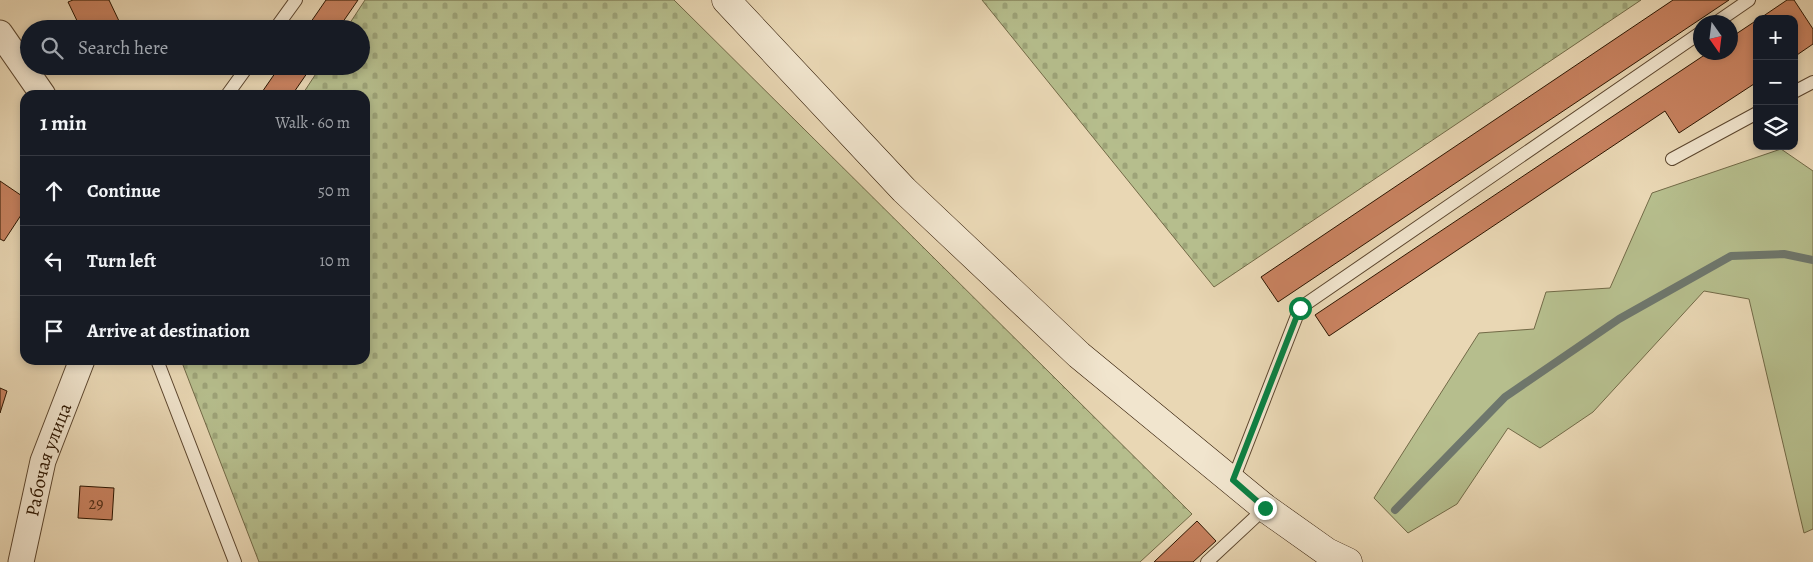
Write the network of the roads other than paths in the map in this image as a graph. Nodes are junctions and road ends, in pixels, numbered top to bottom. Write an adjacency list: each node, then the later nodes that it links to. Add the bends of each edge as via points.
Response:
1 (296, 0): 5 (lane)
2 (726, 0): 19 (main road, via 904,190 1079,355)
3 (1749, 0): 4 (lane)
4 (1726, 15)
5 (282, 20)
6 (0, 33): 8 (street)
7 (1693, 39): 19 (lane, via 1300,308)
8 (20, 62)
9 (29, 75): 12 (street)
10 (241, 75): 13 (lane)
11 (1813, 82): 14 (lane)
12 (40, 90)
13 (231, 90)
14 (1798, 90)
15 (1753, 115): 16 (lane)
16 (1672, 159)
17 (80, 365): 21 (street, Рабочая улица, via 43,461)
18 (159, 365): 22 (lane)
19 (1233, 480): 20 (main road)
20 (1265, 508): 23 (lane); 24 (main road, via 1327,552)
21 (22, 562)
22 (235, 562)
23 (1207, 562)
24 (1348, 562)

